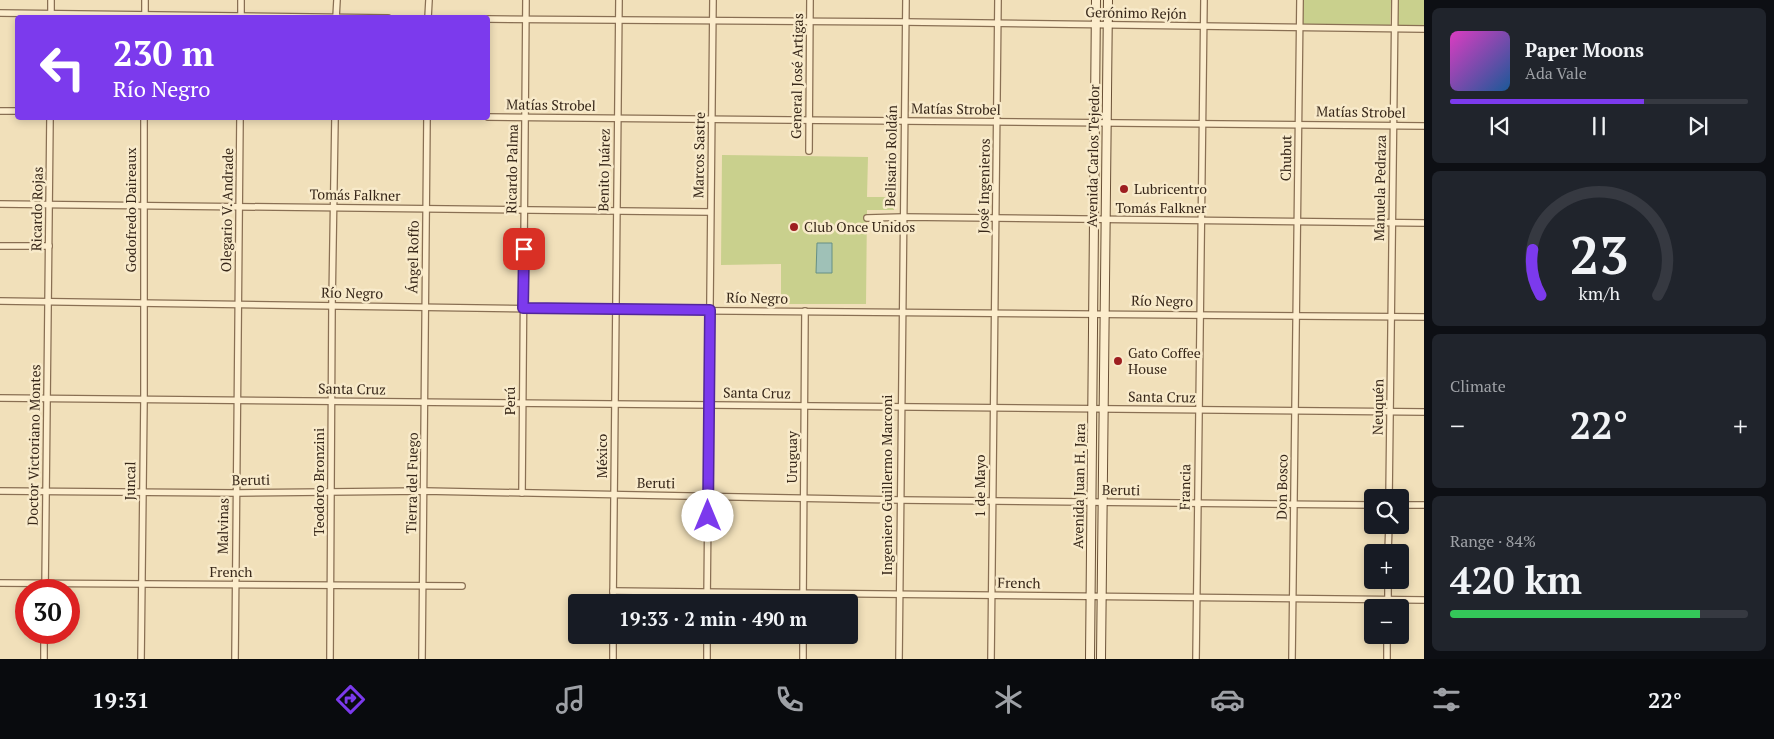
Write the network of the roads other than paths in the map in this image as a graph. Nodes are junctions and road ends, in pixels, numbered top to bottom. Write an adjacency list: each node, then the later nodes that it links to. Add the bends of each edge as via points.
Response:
1 (52, 0): 19 (street)
2 (145, 0): 20 (street)
3 (241, 0): 21 (street)
4 (337, 0): 22 (street)
5 (428, 0): 23 (street)
6 (526, 0): 25 (street, Ricardo Palma)
7 (619, 0): 26 (street, Benito Juárez)
8 (713, 0): 27 (street, Marcos Sastre)
9 (810, 0): 28 (street, General José Artigas)
10 (906, 0): 29 (street, Belisario Roldán)
11 (998, 0): 30 (street, José Ingenieros)
12 (1096, 0): 31 (main road, Avenida Carlos Tejedor)
13 (1108, 0): 32 (main road, Avenida Carlos Tejedor)
14 (1204, 0): 33 (street, Francia)
15 (1300, 0): 34 (street, Chubut)
16 (1395, 0): 35 (street, Manuela Pedraza)
17 (0, 13): 18 (street)
18 (34, 15)
19 (51, 15)
20 (145, 15)
21 (241, 15)
22 (336, 15)
23 (428, 15)
24 (490, 19): 25 (street, Gerónimo Rejón)
25 (526, 19): 26 (street, Gerónimo Rejón); 40 (street, Ricardo Palma)
26 (618, 19): 27 (street, Gerónimo Rejón); 41 (street, Benito Juárez)
27 (713, 21): 28 (street, Gerónimo Rejón); 42 (street, Marcos Sastre)
28 (810, 22): 29 (street, Gerónimo Rejón); 48 (street, General José Artigas)
29 (905, 22): 30 (street, Gerónimo Rejón); 49 (street, Belisario Roldán)
30 (998, 24): 31 (street, Gerónimo Rejón); 50 (street, José Ingenieros)
31 (1096, 25): 32 (street, Gerónimo Rejón); 52 (main road, Avenida Carlos Tejedor)
32 (1107, 25): 33 (street, Gerónimo Rejón); 53 (main road, Avenida Carlos Tejedor)
33 (1204, 26): 34 (street, Gerónimo Rejón); 51 (street, Francia)
34 (1300, 28): 35 (street, Gerónimo Rejón); 54 (street, Chubut)
35 (1394, 29): 36 (street, Gerónimo Rejón); 55 (street, Manuela Pedraza)
36 (1424, 29)
37 (0, 111): 38 (street)
38 (15, 111)
39 (490, 117): 40 (street, Matías Strobel)
40 (525, 117): 41 (street, Matías Strobel); 64 (street, Ricardo Palma)
41 (617, 118): 42 (street, Matías Strobel); 65 (street, Benito Juárez)
42 (712, 119): 48 (street, Matías Strobel); 66 (street, Marcos Sastre)
43 (50, 120): 59 (street, Ricardo Rojas)
44 (144, 120): 60 (street, Godofredo Daireaux)
45 (240, 120): 61 (street, Olegario V. Andrade)
46 (335, 120): 62 (street, Teodoro Bronzini)
47 (427, 120): 63 (street, Ángel Roffo)
48 (809, 120): 49 (street, Matías Strobel); 57 (street, General José Artigas)
49 (904, 121): 50 (street, Matías Strobel); 67 (street, Belisario Roldán)
50 (997, 122): 52 (street, Matías Strobel); 69 (street, José Ingenieros)
51 (1203, 123): 53 (street, Matías Strobel); 54 (street, Matías Strobel); 72 (street, Francia)
52 (1095, 124): 53 (street, Matías Strobel); 70 (main road, Avenida Carlos Tejedor)
53 (1106, 124): 71 (main road, Avenida Carlos Tejedor)
54 (1299, 124): 55 (street, Matías Strobel); 73 (street, Chubut)
55 (1393, 125): 56 (street, Matías Strobel); 74 (street, Manuela Pedraza)
56 (1424, 126)
57 (809, 152)
58 (0, 204): 59 (street, Tomás Falkner)
59 (49, 204): 60 (street, Tomás Falkner); 77 (street, Ricardo Rojas)
60 (143, 206): 61 (street, Tomás Falkner); 80 (street, Godofredo Daireaux)
61 (239, 207): 62 (street, Tomás Falkner); 81 (street, Olegario V. Andrade)
62 (334, 208): 63 (street, Tomás Falkner); 82 (street, Teodoro Bronzini)
63 (426, 209): 64 (street, Tomás Falkner); 83 (street, Ángel Roffo)
64 (524, 210): 65 (street, Tomás Falkner); 84 (street, Ricardo Palma)
65 (616, 211): 66 (street, Tomás Falkner); 85 (street, Benito Juárez)
66 (710, 212): 86 (street, Marcos Sastre)
67 (903, 217): 68 (street, Tomás Falkner); 69 (street, Tomás Falkner); 88 (street, Belisario Roldán)
68 (867, 218)
69 (996, 219): 70 (street, Tomás Falkner); 89 (street, José Ingenieros)
70 (1094, 220): 71 (street, Tomás Falkner); 90 (main road, Avenida Carlos Tejedor)
71 (1105, 220): 72 (street, Tomás Falkner); 91 (main road, Avenida Carlos Tejedor)
72 (1202, 221): 73 (street, Tomás Falkner); 92 (street, Francia)
73 (1298, 221): 74 (street, Tomás Falkner); 93 (street, Chubut)
74 (1392, 222): 75 (street, Tomás Falkner); 94 (street, Manuela Pedraza)
75 (1424, 222)
76 (0, 246): 77 (street)
77 (49, 246): 79 (street, Ricardo Rojas)
78 (0, 301): 79 (street, Río Negro)
79 (48, 301): 80 (street, Río Negro); 97 (street, Doctor Victoriano Montes)
80 (142, 303): 81 (street, Río Negro); 98 (street, Juncal)
81 (238, 304): 82 (street, Río Negro); 99 (street, Malvinas)
82 (332, 305): 83 (street, Río Negro); 100 (street, Teodoro Bronzini)
83 (425, 306): 84 (street, Río Negro); 101 (street, Tierra del Fuego)
84 (523, 308): 85 (street, Río Negro); 102 (street, Perú)
85 (615, 310): 86 (street, Río Negro); 103 (street, México)
86 (710, 310): 87 (street, Río Negro); 104 (street, Marcos Sastre)
87 (805, 311): 88 (street, Río Negro); 105 (street, Uruguay)
88 (901, 312): 89 (street, Río Negro); 106 (street, Ingeniero Guillermo Marconi)
89 (994, 313): 90 (street, Río Negro); 107 (street, 1 de Mayo)
90 (1093, 313): 91 (street, Río Negro); 108 (main road, Avenida Juan H. Jara)
91 (1104, 313): 92 (street, Río Negro); 109 (main road, Avenida Juan H. Jara)
92 (1199, 314): 93 (street, Río Negro); 110 (street, Francia)
93 (1297, 316): 94 (street, Río Negro); 111 (street, Don Bosco)
94 (1392, 316): 95 (street, Río Negro); 112 (street, Neuquén)
95 (1424, 317)
96 (0, 398): 97 (street, Santa Cruz)
97 (47, 399): 98 (street, Santa Cruz); 117 (street, Doctor Victoriano Montes)
98 (144, 400): 99 (street, Santa Cruz); 119 (street, Juncal)
99 (237, 400): 100 (street, Santa Cruz); 120 (street, Malvinas)
100 (332, 401): 101 (street, Santa Cruz); 116 (street, Teodoro Bronzini)
101 (425, 403): 102 (street, Santa Cruz); 118 (street, Tierra del Fuego)
102 (523, 403): 103 (street, Santa Cruz); 121 (street, Perú)
103 (615, 404): 104 (street, Santa Cruz); 122 (street, México)
104 (709, 405): 105 (street, Santa Cruz); 123 (street, Marcos Sastre)
105 (804, 406): 106 (street, Santa Cruz); 124 (street, Uruguay)
106 (901, 407): 107 (street, Santa Cruz); 125 (street, Ingeniero Guillermo Marconi)
107 (993, 408): 108 (street, Santa Cruz); 126 (street, 1 de Mayo)
108 (1092, 409): 109 (street, Santa Cruz); 127 (main road, Avenida Juan H. Jara)
109 (1104, 409): 110 (street, Santa Cruz); 128 (main road, Avenida Juan H. Jara)
110 (1198, 410): 111 (street, Santa Cruz); 129 (street, Francia)
111 (1296, 411): 112 (street, Santa Cruz); 130 (street, Don Bosco)
112 (1390, 412): 113 (street, Santa Cruz); 114 (street, Neuquén)
113 (1424, 412)
114 (1389, 489)
115 (0, 491): 117 (street, Beruti)
116 (332, 491): 118 (street, Beruti); 120 (street, Beruti); 139 (street, Teodoro Bronzini)
117 (46, 492): 119 (street, Beruti); 134 (street, Doctor Victoriano Montes)
118 (424, 492): 121 (street, Beruti); 141 (street, Tierra del Fuego)
119 (143, 493): 120 (street, Beruti); 137 (street, Juncal)
120 (236, 493): 138 (street, Malvinas)
121 (522, 493): 122 (street, Beruti)
122 (614, 495): 123 (street, Beruti); 143 (street, México)
123 (708, 497): 124 (street, Beruti); 144 (street, Marcos Sastre)
124 (804, 499): 125 (street, Beruti); 145 (street, Uruguay)
125 (900, 500): 126 (street, Beruti); 146 (street, Ingeniero Guillermo Marconi)
126 (992, 501): 127 (street, Beruti); 147 (street, 1 de Mayo)
127 (1092, 502): 128 (street, Beruti); 148 (main road, Avenida Juan H. Jara)
128 (1103, 502): 129 (street, Beruti); 149 (main road, Avenida Juan H. Jara)
129 (1197, 503): 130 (street, Beruti); 150 (street, Francia)
130 (1294, 504): 131 (street, Beruti); 151 (street, Don Bosco)
131 (1364, 505)
132 (1409, 505): 133 (street)
133 (1424, 506)
134 (45, 579)
135 (0, 583): 136 (street, French)
136 (15, 584)
137 (141, 584): 138 (street, French); 140 (street, French); 161 (street, Juncal)
138 (235, 584): 139 (street, French); 162 (street, Malvinas)
139 (331, 585): 141 (street, French); 163 (street, Teodoro Bronzini)
140 (80, 586)
141 (423, 586): 142 (street, French); 164 (street, Tierra del Fuego)
142 (462, 586)
143 (613, 591): 144 (street, French)
144 (707, 592): 145 (street, French)
145 (803, 592): 146 (street, French)
146 (899, 594): 147 (street, French); 168 (street, Ingeniero Guillermo Marconi)
147 (992, 595): 148 (street, French); 169 (street, 1 de Mayo)
148 (1091, 596): 149 (street, French); 170 (main road, Avenida Juan H. Jara)
149 (1102, 597): 150 (street, French); 171 (main road, Avenida Juan H. Jara)
150 (1196, 598): 151 (street, French); 172 (street, Francia)
151 (1293, 598): 152 (street, French); 173 (street, Don Bosco)
152 (1364, 599)
153 (1409, 600): 154 (street, French)
154 (1424, 600)
155 (44, 644): 160 (street)
156 (613, 644): 165 (street)
157 (707, 644): 166 (street)
158 (803, 644): 167 (street)
159 (1387, 644): 174 (street)
160 (44, 659)
161 (141, 659)
162 (235, 659)
163 (330, 659)
164 (422, 659)
165 (613, 659)
166 (706, 659)
167 (803, 659)
168 (899, 659)
169 (991, 659)
170 (1090, 659)
171 (1101, 659)
172 (1196, 659)
173 (1292, 659)
174 (1387, 659)

